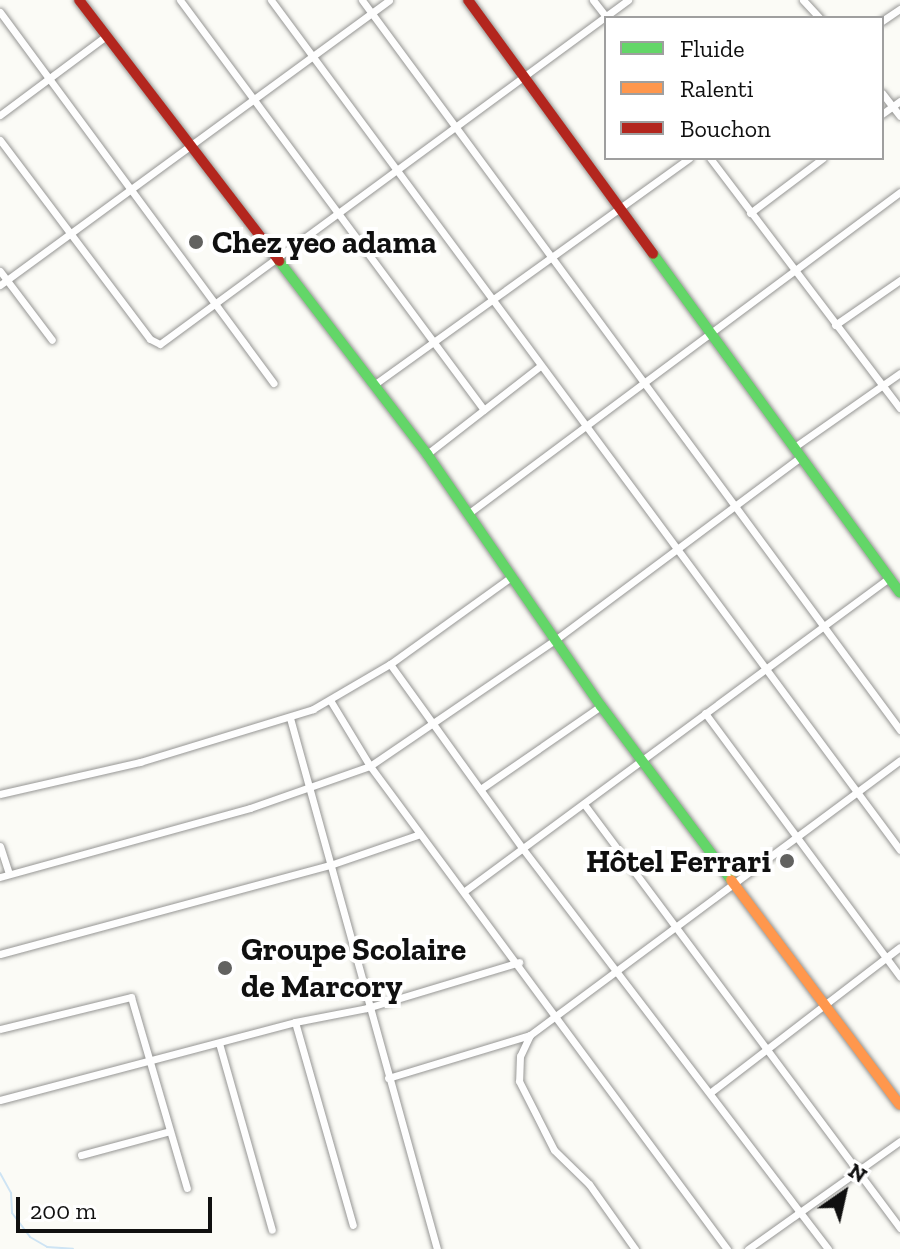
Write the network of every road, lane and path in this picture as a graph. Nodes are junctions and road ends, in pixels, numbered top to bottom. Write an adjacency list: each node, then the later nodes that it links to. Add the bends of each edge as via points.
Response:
1 (79, 0): 16 (street)
2 (180, 0): 21 (street)
3 (271, 0): 17 (street)
4 (362, 0): 11 (street)
5 (389, 0): 11 (street)
6 (468, 0): 18 (street)
7 (593, 0): 12 (street)
8 (628, 0): 13 (street)
9 (803, 0): 14 (street)
10 (0, 12): 19 (street)
11 (372, 14): 17 (street); 27 (street)
12 (606, 16)
13 (608, 16)
14 (818, 16)
15 (604, 19): 18 (street)
16 (106, 36): 19 (street); 29 (street)
17 (313, 55): 21 (street); 33 (street)
18 (525, 77): 27 (street); 36 (street)
19 (49, 78): 25 (street); 35 (street)
20 (884, 96): 23 (street)
21 (251, 98): 29 (street); 37 (street)
22 (900, 101): 23 (street)
23 (892, 106): 24 (street); 26 (street)
24 (884, 112)
25 (0, 115)
26 (900, 116)
27 (456, 128): 33 (street); 40 (street)
28 (0, 140): 39 (street)
29 (189, 146): 35 (street); 41 (street)
30 (686, 160): 36 (street)
31 (711, 160): 38 (street)
32 (820, 160): 38 (street)
33 (399, 171): 37 (street); 46 (street)
34 (900, 192): 43 (street)
35 (131, 193): 39 (street); 47 (street)
36 (620, 208): 40 (street); 49 (street)
37 (339, 213): 41 (street); 51 (street)
38 (750, 213): 43 (street)
39 (71, 235): 45 (street); 47 (street, via 155,343)
40 (552, 257): 46 (street); 54 (street)
41 (276, 259): 47 (street); 56 (street)
42 (0, 271): 45 (street)
43 (792, 271): 48 (street); 49 (street)
44 (900, 280): 48 (street)
45 (3, 282): 50 (street)
46 (491, 302): 51 (street); 52 (street)
47 (215, 303): 55 (street)
48 (835, 325): 57 (street)
49 (709, 332): 54 (street); 61 (street)
50 (52, 340)
51 (434, 342): 56 (street); 59 (street)
52 (540, 366): 59 (street); 60 (street)
53 (900, 373): 57 (street)
54 (643, 381): 60 (street); 63 (street)
55 (274, 383)
56 (375, 384): 62 (street)
57 (883, 385): 58 (street); 61 (street)
58 (900, 408)
59 (484, 410): 62 (street)
60 (583, 425): 64 (street); 65 (street)
61 (796, 453): 63 (street); 67 (street)
62 (427, 454): 64 (street)
63 (736, 507): 65 (street); 69 (street)
64 (469, 513): 66 (street)
65 (676, 551): 70 (street); 72 (street)
66 (511, 577): 70 (street); 71 (street)
67 (889, 578): 68 (street); 69 (street)
68 (900, 593)
69 (823, 626): 72 (street); 78 (street)
70 (555, 640): 74 (street); 77 (street)
71 (390, 664): 73 (street); 77 (street)
72 (763, 670): 75 (street); 84 (street)
73 (330, 700): 76 (street); 81 (street)
74 (601, 706): 79 (street); 82 (street)
75 (705, 713): 79 (street); 88 (street)
76 (290, 718): 83 (street); 85 (street, via 140,762)
77 (433, 721): 81 (street); 82 (street)
78 (900, 730)
79 (643, 760): 86 (street); 95 (street)
80 (900, 760): 84 (street)
81 (370, 766): 83 (street); 87 (street)
82 (482, 788): 90 (street)
83 (311, 789): 92 (street); 93 (street)
84 (856, 793): 88 (street); 91 (street)
85 (0, 794)
86 (584, 804): 90 (street); 97 (street)
87 (420, 834): 92 (street); 96 (street)
88 (798, 835): 95 (street); 100 (street)
89 (0, 846): 93 (street)
90 (523, 849): 96 (street); 102 (street)
91 (900, 850)
92 (330, 865): 99 (street); 105 (street)
93 (9, 874): 94 (street)
94 (0, 877)
95 (736, 881): 97 (street); 104 (street)
96 (466, 890): 101 (street)
97 (674, 927): 102 (street); 111 (street)
98 (900, 947): 100 (street)
99 (0, 954)
100 (885, 957): 103 (street); 104 (street)
101 (519, 962): 105 (street); 106 (street)
102 (616, 971): 106 (street); 114 (street)
103 (900, 977)
104 (825, 1003): 111 (street); 116 (street)
105 (367, 1008): 107 (street); 113 (street)
106 (556, 1015): 109 (street); 128 (street)
107 (295, 1022): 110 (street); 123 (street)
108 (0, 1029): 112 (street, via 131,997)
109 (530, 1035): 113 (street); 127 (street, via 520,1056 519,1081 554,1150 589,1184)
110 (219, 1043): 112 (street); 125 (street)
111 (764, 1050): 114 (street); 120 (street)
112 (149, 1060): 115 (street); 117 (street)
113 (388, 1078): 126 (street)
114 (711, 1092): 122 (street)
115 (0, 1100)
116 (900, 1105)
117 (167, 1132): 119 (street); 121 (street)
118 (900, 1141): 120 (street)
119 (81, 1155)
120 (856, 1172): 122 (street); 124 (street)
121 (187, 1188)
122 (801, 1212): 129 (street); 130 (street)
123 (353, 1225)
124 (900, 1228)
125 (272, 1230)
126 (437, 1249)
127 (635, 1249)
128 (727, 1249)
129 (748, 1249)
130 (828, 1249)

